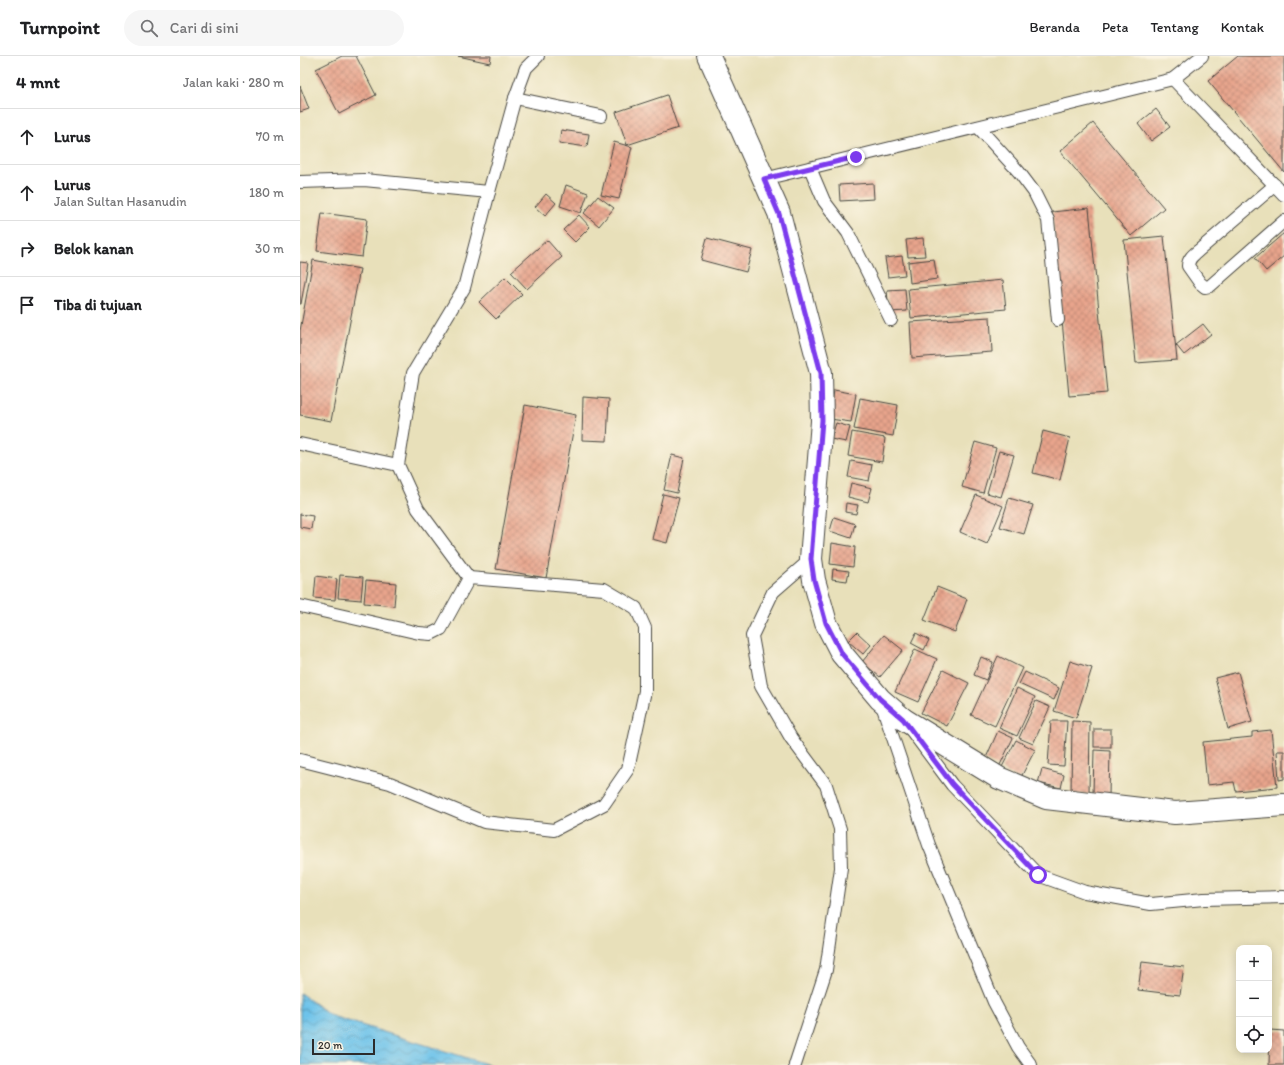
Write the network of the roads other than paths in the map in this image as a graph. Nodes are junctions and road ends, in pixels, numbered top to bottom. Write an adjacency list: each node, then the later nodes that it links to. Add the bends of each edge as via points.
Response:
1 (538, 56): 5 (lane, via 526,68)
2 (709, 56): 9 (main road)
3 (1202, 56): 4 (lane)
4 (1173, 79): 7 (lane); 11 (lane)
5 (515, 98): 6 (lane); 12 (lane)
6 (601, 116)
7 (978, 127): 8 (lane); 16 (lane, via 1019,172 1034,192 1048,220)
8 (810, 168): 9 (lane); 15 (lane, via 824,201 848,233)
9 (764, 179): 19 (main road, via 779,214 821,373 822,420)
10 (300, 182): 12 (lane, via 364,180)
11 (1275, 185): 13 (lane); 14 (lane, via 1198,251 1188,262 1188,266 1200,283 1205,287 1210,286)
12 (488, 192): 18 (lane, via 464,288 413,373)
13 (1284, 194)
14 (1284, 221)
15 (891, 320)
16 (1058, 320)
17 (300, 444): 18 (lane)
18 (398, 465): 20 (lane, via 418,509)
19 (811, 559): 22 (main road, via 826,623 842,654); 27 (lane, via 773,592 752,636 761,686 791,738 826,785 840,829 840,868 826,970)
20 (469, 578): 21 (lane, via 441,629 431,634); 24 (lane, via 604,589 636,608 645,628 645,691 628,769 604,804 554,830 484,822 390,782)
21 (300, 606)
22 (880, 699): 23 (main road); 28 (lane, via 928,845 994,1002 1018,1047)
23 (903, 719): 25 (main road, via 999,778 1046,798 1176,813); 26 (lane, via 952,784 1038,875 1085,892 1151,904 1204,899)
24 (300, 760)
25 (1284, 805)
26 (1284, 897)
27 (795, 1065)
28 (1031, 1065)

